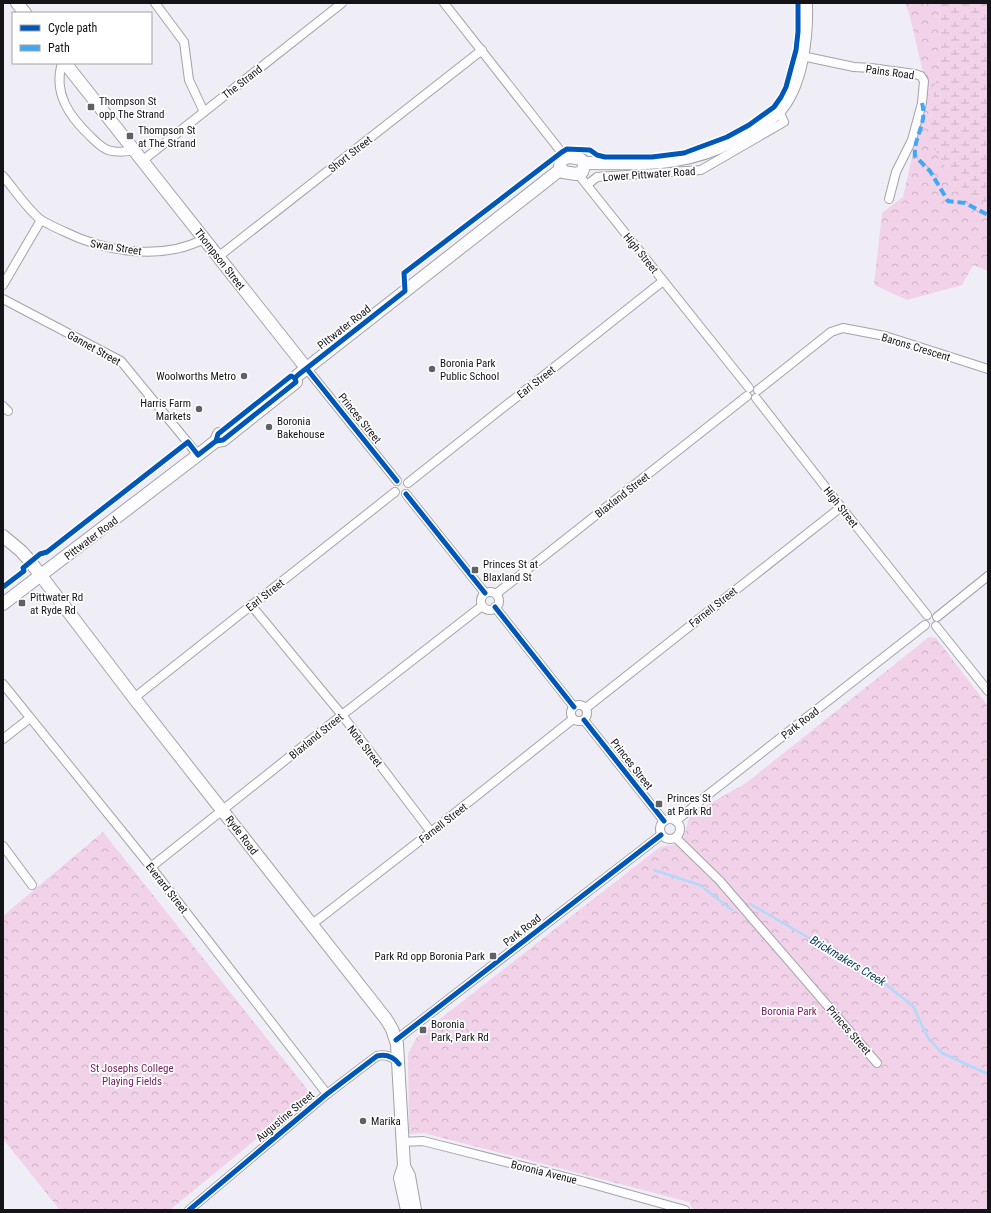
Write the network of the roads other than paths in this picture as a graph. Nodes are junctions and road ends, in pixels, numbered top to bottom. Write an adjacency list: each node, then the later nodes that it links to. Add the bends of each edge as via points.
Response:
1 (17, 3): 6 (main road)
2 (155, 3): 12 (street, via 184,42 189,80)
3 (342, 3): 12 (street, The Strand)
4 (444, 3): 7 (street)
5 (806, 3): 8 (main road, via 807,24)
6 (24, 12)
7 (482, 50): 14 (street); 24 (street, Short Street)
8 (802, 56): 11 (main road, via 795,83); 21 (street, Pains Road, via 854,67 921,76 924,81 922,103 912,140 896,172)
9 (63, 64): 13 (street, Thompson Street, via 59,72 60,92 76,123 104,149 125,152)
10 (64, 64): 13 (main road, Thompson Street)
11 (779, 111): 16 (main road, via 757,128 700,155 663,162); 20 (street, Lower Pittwater Road, via 784,122 701,170 597,177)
12 (204, 112): 15 (street, The Strand)
13 (134, 150): 15 (main road, Thompson Street)
14 (566, 158): 16 (main road, via 578,158); 17 (main road, via 561,160)
15 (142, 161): 23 (main road, Thompson Street)
16 (584, 163): 18 (main road, via 582,172)
17 (561, 169): 18 (main road, via 566,173); 29 (main road, Pittwater Road)
18 (578, 174): 20 (street, High Street)
19 (3, 176): 22 (street, Swan Street)
20 (587, 185): 25 (street, High Street)
21 (889, 199)
22 (41, 220): 23 (street, Swan Street, via 80,240 125,250 173,250); 26 (street)
23 (204, 240): 24 (main road, Thompson Street)
24 (218, 257): 29 (main road, Thompson Street)
25 (663, 281): 31 (street, High Street); 34 (street, Earl Street)
26 (3, 285)
27 (3, 299): 32 (street, Gannet Street, via 121,361)
28 (843, 328): 30 (street, Barons Crescent, via 884,336); 31 (street, Blaxland Street, via 831,332)
29 (307, 369): 32 (main road, Pittwater Road, via 295,378 296,382 223,440 216,440); 33 (street, Princes Street)
30 (988, 369)
31 (753, 393): 37 (street, High Street); 42 (street, Blaxland Street)
32 (198, 455): 39 (main road, Pittwater Road)
33 (397, 481): 34 (street); 35 (street, via 393,487)
34 (408, 483): 36 (street, via 409,489)
35 (395, 492): 36 (street, via 399,495); 44 (street, Earl Street)
36 (406, 494): 41 (street)
37 (840, 507): 47 (street, High Street); 55 (street, Farnell Street)
38 (3, 536): 39 (main road, Ryde Road, via 22,551)
39 (41, 576): 43 (main road, Pittwater Road); 53 (main road, Ryde Road)
40 (988, 576): 48 (street)
41 (485, 593): 42 (street); 45 (street, via 481,599)
42 (496, 594): 46 (street, via 498,601)
43 (3, 604)
44 (251, 605): 53 (street, Earl Street); 56 (street, Note Street)
45 (482, 606): 46 (street, via 489,609); 56 (street, Blaxland Street)
46 (495, 607): 54 (street)
47 (927, 615): 48 (street, via 932,614); 49 (street)
48 (936, 617): 50 (street)
49 (925, 625): 50 (street, via 929,628); 63 (street, Park Road)
50 (936, 626): 52 (street)
51 (3, 684): 57 (street, Everard Street)
52 (988, 691)
53 (134, 698): 61 (main road, Ryde Road)
54 (574, 707): 55 (street, via 581,705); 58 (street, via 571,713)
55 (586, 708): 59 (street, via 588,713)
56 (342, 715): 61 (street, Blaxland Street); 64 (street, Note Street)
57 (30, 718): 60 (street); 68 (street, Everard Street)
58 (573, 719): 59 (street, via 579,722); 64 (street, Farnell Street)
59 (584, 720): 62 (street, Princes Street)
60 (3, 739)
61 (223, 810): 68 (street, Blaxland Street); 70 (main road, Ryde Road)
62 (664, 821): 63 (street); 65 (street, via 659,829)
63 (676, 821): 66 (street, via 680,829)
64 (431, 832): 70 (street, Farnell Street)
65 (662, 836): 66 (street); 71 (street, Park Road)
66 (676, 838): 72 (street, Princes Street, via 720,881)
67 (3, 846): 69 (street)
68 (151, 867): 74 (street, Everard Street)
69 (32, 885)
70 (311, 925): 71 (main road, Ryde Road, via 386,1019)
71 (396, 1040): 73 (main road, Ryde Road)
72 (877, 1063)
73 (399, 1064): 74 (street, Augustine Street, via 390,1057 377,1056); 75 (main road, Ryde Road)
74 (327, 1094): 77 (street, Augustine Street)
75 (402, 1142): 76 (main road, Ryde Road); 80 (street, Boronia Avenue, via 423,1141)
76 (404, 1166): 78 (main road, Ryde Road, via 400,1178); 79 (main road, Ryde Road)
77 (189, 1210)
78 (407, 1210)
79 (415, 1210)
80 (684, 1210)

